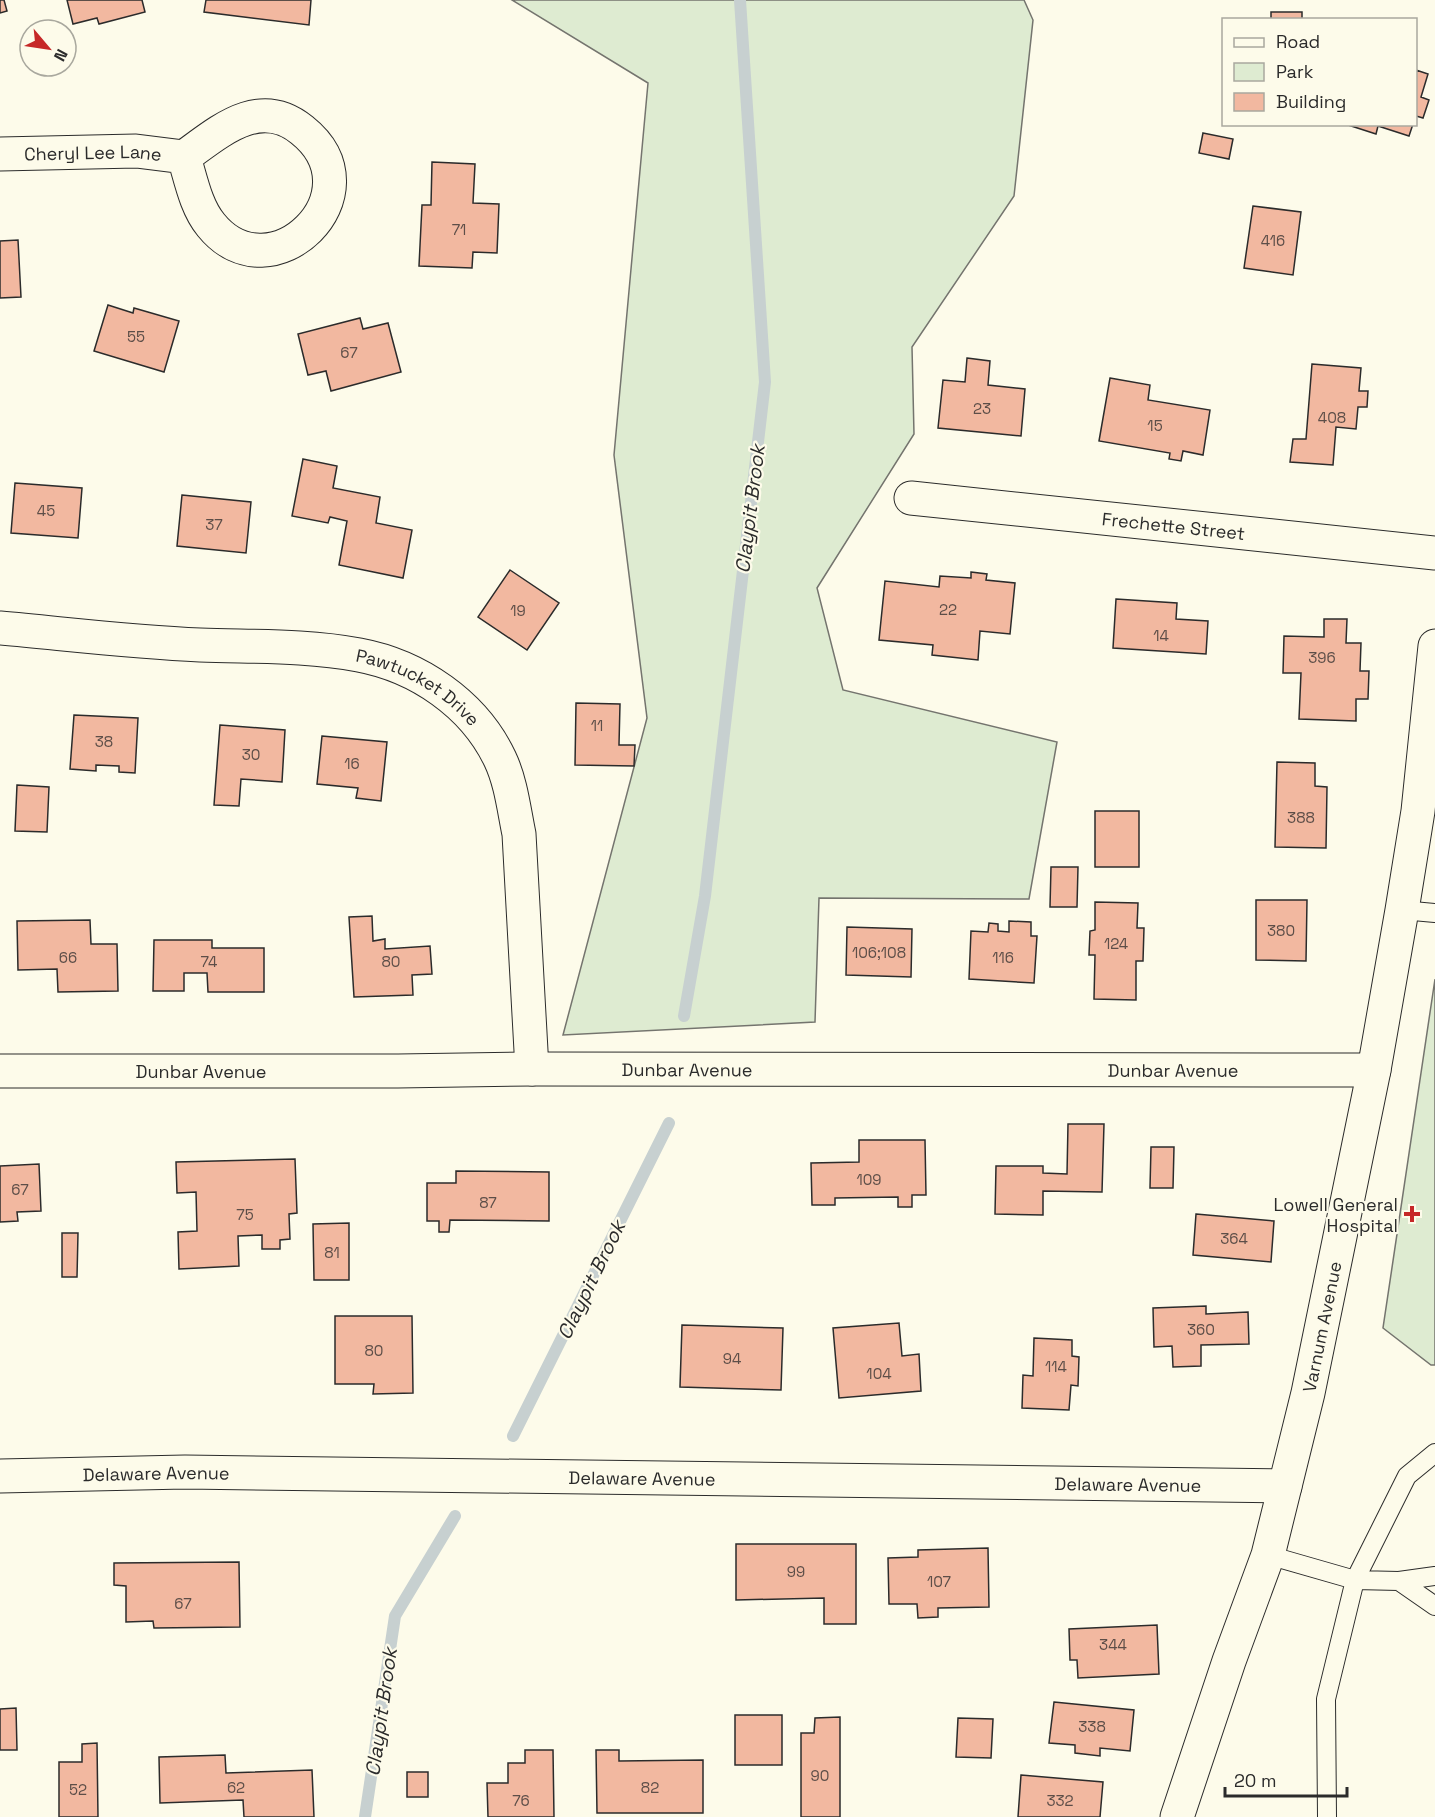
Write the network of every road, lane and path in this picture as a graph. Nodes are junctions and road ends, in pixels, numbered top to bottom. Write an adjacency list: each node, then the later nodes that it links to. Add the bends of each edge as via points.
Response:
1 (0, 154): 2 (street, Cheryl Lee Lane, via 136,151)
2 (184, 158): 2 (street, Cheryl Lee Lane, via 241,120 255,116 285,120 298,126 319,147 329,175 325,205 300,238 274,249 246,248 228,240 212,226 198,202)
3 (911, 498): 4 (street, Frechette Street)
4 (1435, 553)
5 (0, 628): 9 (street, Pawtucket Drive, via 359,655 395,665 458,702 483,730 501,760 512,796 519,834)
6 (1435, 646): 7 (street, Varnum Avenue, via 1418,811)
7 (1402, 910): 8 (lane); 10 (street, Varnum Avenue)
8 (1435, 913)
9 (532, 1069): 10 (street, Dunbar Avenue); 11 (street, Dunbar Avenue)
10 (1374, 1070): 14 (street, Varnum Avenue, via 1308,1393)
11 (0, 1071)
12 (1435, 1453): 17 (lane, via 1407,1476)
13 (0, 1476): 14 (street, Delaware Avenue, via 185,1472)
14 (1285, 1486): 15 (street, Varnum Avenue)
15 (1268, 1555): 17 (lane); 20 (street, Varnum Avenue)
16 (1435, 1576): 18 (lane)
17 (1355, 1580): 18 (lane); 21 (lane, via 1326,1699)
18 (1399, 1581): 19 (lane)
19 (1435, 1606)
20 (1177, 1817)
21 (1327, 1817)

